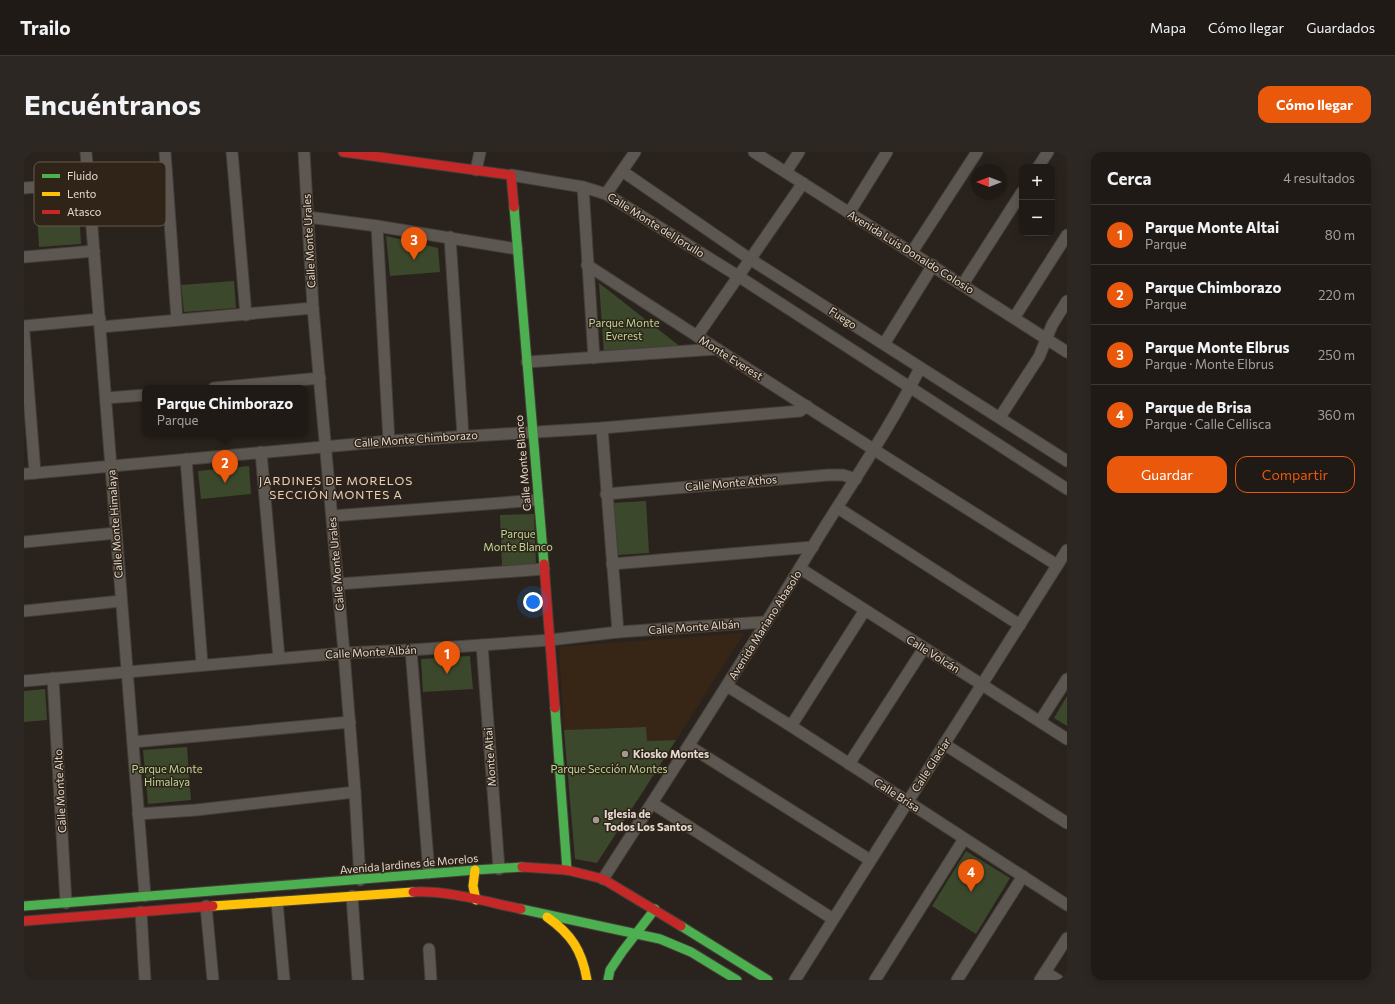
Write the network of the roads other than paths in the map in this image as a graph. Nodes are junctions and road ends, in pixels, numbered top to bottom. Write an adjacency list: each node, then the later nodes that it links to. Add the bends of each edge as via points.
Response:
1 (86, 152): 14 (street, Calle Monte Himalaya)
2 (165, 152): 15 (street)
3 (232, 152): 45 (street)
4 (304, 152): 29 (street, Calle Monte Urales)
5 (343, 152): 13 (main road, Calle Monte del Jorullo)
6 (480, 152): 18 (street)
7 (635, 152): 19 (street)
8 (754, 152): 20 (street, Avenida Luis Donaldo Colosio)
9 (799, 152): 20 (street)
10 (887, 152): 28 (street)
11 (977, 152): 36 (street)
12 (1048, 152): 16 (street)
13 (394, 155): 18 (main road, Calle Monte del Jorullo)
14 (87, 162)
15 (166, 162)
16 (1040, 164)
17 (166, 166): 47 (street)
18 (476, 170): 21 (main road, Calle Monte del Jorullo)
19 (622, 171): 26 (street); 38 (street, Fuego)
20 (786, 172): 22 (street, Avenida Luis Donaldo Colosio)
21 (511, 175): 24 (street, Calle Monte del Jorullo); 34 (main road, Calle Monte Blanco)
22 (803, 183): 28 (street, Avenida Luis Donaldo Colosio); 38 (street)
23 (34, 187): 25 (street)
24 (583, 187): 26 (street, Calle Monte del Jorullo); 39 (street)
25 (24, 188)
26 (606, 194): 41 (street, Calle Monte del Jorullo)
27 (1019, 197): 42 (street)
28 (849, 213): 36 (street, Avenida Luis Donaldo Colosio)
29 (308, 217): 31 (street); 44 (street, Calle Monte Urales)
30 (92, 226): 35 (street, Calle Monte Himalaya)
31 (377, 226): 33 (street); 69 (street)
32 (1067, 235): 46 (street)
33 (450, 237): 34 (street); 68 (street)
34 (517, 249): 57 (main road, Calle Monte Blanco)
35 (94, 251): 37 (street); 48 (street, Calle Monte Himalaya)
36 (912, 252): 40 (street, Avenida Luis Donaldo Colosio)
37 (24, 257)
38 (750, 259): 41 (street); 53 (street, Fuego)
39 (587, 265): 51 (street, Monte Everest); 56 (street)
40 (934, 266): 42 (street, Avenida Luis Donaldo Colosio); 53 (street)
41 (738, 276): 51 (street); 61 (street, Calle Monte del Jorullo)
42 (963, 284): 46 (street, Avenida Luis Donaldo Colosio)
43 (1067, 301): 52 (street)
44 (313, 308): 45 (street); 59 (street, Calle Monte Urales)
45 (246, 315): 47 (street)
46 (1014, 318): 52 (street, Avenida Luis Donaldo Colosio)
47 (177, 320): 48 (street)
48 (101, 323): 49 (street); 63 (street, Calle Monte Himalaya)
49 (24, 326)
50 (24, 333): 76 (street)
51 (697, 336): 54 (street, Monte Everest)
52 (1045, 339): 55 (street, Avenida Luis Donaldo Colosio); 65 (street, via 1039,357)
53 (884, 344): 58 (street, Fuego)
54 (717, 349): 56 (street); 64 (street, Monte Everest)
55 (1067, 352)
56 (594, 358): 57 (street)
57 (527, 362): 67 (main road, Calle Monte Blanco)
58 (920, 368): 61 (street, Avenida Mariano Abasolo); 65 (street, Fuego)
59 (320, 378): 60 (street); 70 (street, Calle Monte Urales)
60 (246, 385)
61 (910, 388): 71 (street, Avenida Mariano Abasolo); 78 (street, Calle Monte del Jorullo)
62 (142, 394): 63 (street)
63 (106, 398): 75 (street, Calle Monte Himalaya)
64 (807, 406): 66 (street, Calle Monte Chimborazo, via 800,411); 71 (street, Monte Everest)
65 (1000, 417): 74 (street, Fuego)
66 (602, 428): 67 (street, Calle Monte Chimborazo); 79 (street)
67 (532, 432): 68 (street, Calle Monte Chimborazo); 80 (main road, Calle Monte Blanco)
68 (463, 436): 69 (street, Calle Monte Chimborazo)
69 (389, 441): 70 (street, Calle Monte Chimborazo)
70 (326, 446): 72 (street, Calle Monte Chimborazo); 82 (street, Calle Monte Urales)
71 (874, 451): 77 (street, Avenida Mariano Abasolo); 88 (street, Monte Everest)
72 (261, 452): 73 (street, Calle Monte Chimborazo); 103 (street)
73 (186, 459): 75 (street, Calle Monte Chimborazo); 104 (street)
74 (1067, 460)
75 (111, 466): 76 (street, Calle Monte Chimborazo); 83 (street, Calle Monte Himalaya)
76 (30, 473)
77 (856, 479): 79 (street, Calle Monte Athos, via 828,474); 81 (street, Avenida Mariano Abasolo)
78 (1067, 489)
79 (606, 494): 87 (street)
80 (538, 500): 82 (street); 90 (main road, Calle Monte Blanco)
81 (838, 508): 85 (street, Avenida Mariano Abasolo); 96 (street)
82 (332, 516): 91 (street, Calle Monte Urales)
83 (116, 533): 84 (street); 92 (street, Calle Monte Himalaya)
84 (24, 542)
85 (813, 547): 87 (street); 89 (street, Avenida Mariano Abasolo)
86 (1067, 550): 88 (street, Calle Glaciar)
87 (612, 564): 97 (street)
88 (1057, 565): 96 (street, Calle Glaciar)
89 (801, 568): 94 (street, Calle Volcán); 95 (street, Avenida Mariano Abasolo)
90 (544, 570): 91 (street); 98 (main road, Calle Monte Blanco)
91 (338, 584): 102 (street, Calle Monte Urales)
92 (121, 601): 93 (street); 105 (street, Calle Monte Himalaya)
93 (24, 610)
94 (865, 610): 100 (street, Calle Volcán); 113 (street)
95 (765, 622): 97 (street, Calle Monte Albán); 110 (street, Avenida Mariano Abasolo)
96 (1020, 625): 109 (street, Calle Glaciar)
97 (618, 632): 98 (street, Calle Monte Albán)
98 (550, 640): 99 (street, Calle Monte Albán); 128 (main road, Calle Monte Blanco)
99 (482, 645): 101 (street, Calle Monte Albán); 127 (street, Monte Altai)
100 (924, 648): 109 (street, Calle Volcán); 118 (street)
101 (411, 650): 102 (street, Calle Monte Albán); 129 (street)
102 (344, 653): 103 (street, Calle Monte Albán); 111 (street, Calle Monte Urales)
103 (278, 658): 104 (street, Calle Monte Albán)
104 (202, 664): 105 (street, Calle Monte Albán)
105 (127, 671): 106 (street, Calle Monte Albán); 115 (street, Calle Monte Himalaya)
106 (53, 678): 108 (street, Calle Monte Albán); 138 (street, Calle Monte Alto)
107 (1067, 679): 112 (street)
108 (24, 681)
109 (982, 685): 112 (street, Calle Volcán); 116 (street, Calle Glaciar)
110 (727, 686): 113 (street, Calle Brisa); 117 (street, Avenida Mariano Abasolo)
111 (350, 722): 115 (street); 119 (street, Calle Monte Urales)
112 (1040, 722): 114 (street, Calle Volcán)
113 (791, 726): 118 (street, Calle Brisa)
114 (1067, 739)
115 (133, 742): 122 (street, Calle Monte Himalaya)
116 (944, 744): 120 (street, Calle Glaciar); 123 (street)
117 (689, 746): 121 (street, Avenida Mariano Abasolo); 125 (street)
118 (849, 764): 120 (street, Calle Brisa)
119 (355, 792): 122 (street); 132 (street, Calle Monte Urales)
120 (907, 802): 124 (street, Calle Brisa); 125 (street, Calle Glaciar)
121 (652, 803): 131 (street, Avenida Mariano Abasolo); 146 (street)
122 (138, 814): 133 (street, Calle Monte Himalaya)
123 (1067, 823)
124 (964, 839): 130 (street, Calle Brisa); 162 (street)
125 (870, 860): 146 (street, Calle Glaciar)
126 (475, 870): 127 (main road, Avenida Jardines de Morelos); 129 (main road, Avenida Jardines de Morelos); 136 (main road, via 473,886)
127 (499, 870): 128 (main road, Avenida Jardines de Morelos)
128 (567, 870): 131 (main road, Avenida Jardines de Morelos)
129 (429, 873): 132 (main road, Avenida Jardines de Morelos)
130 (1023, 876): 139 (street, Calle Brisa); 163 (street)
131 (603, 879): 142 (main road, Avenida Jardines de Morelos)
132 (360, 880): 133 (main road, Avenida Jardines de Morelos)
133 (146, 896): 135 (main road, Avenida Jardines de Morelos)
134 (352, 896): 136 (main road, via 427,891); 137 (main road); 155 (street)
135 (105, 899): 138 (main road, Avenida Jardines de Morelos); 144 (main road)
136 (476, 900): 145 (main road)
137 (277, 902): 141 (main road); 154 (street)
138 (66, 903): 140 (main road, Avenida Jardines de Morelos)
139 (1067, 905)
140 (24, 906)
141 (206, 906): 143 (main road); 153 (street)
142 (655, 909): 148 (main road); 160 (main road, Avenida Jardines de Morelos)
143 (141, 912): 144 (main road); 152 (street)
144 (106, 914): 147 (main road)
145 (542, 914): 148 (main road); 157 (main road, via 560,925 580,949)
146 (833, 919): 161 (street, Calle Glaciar)
147 (24, 922)
148 (637, 934): 158 (main road, via 610,970); 159 (main road, via 660,938 691,952)
149 (1067, 938): 151 (street)
150 (429, 949): 156 (street)
151 (1043, 976): 164 (street)
152 (145, 980)
153 (213, 980)
154 (284, 980)
155 (358, 980)
156 (431, 980)
157 (587, 980)
158 (608, 980)
159 (737, 980)
160 (768, 980)
161 (796, 980)
162 (875, 980)
163 (957, 980)
164 (1058, 980)

